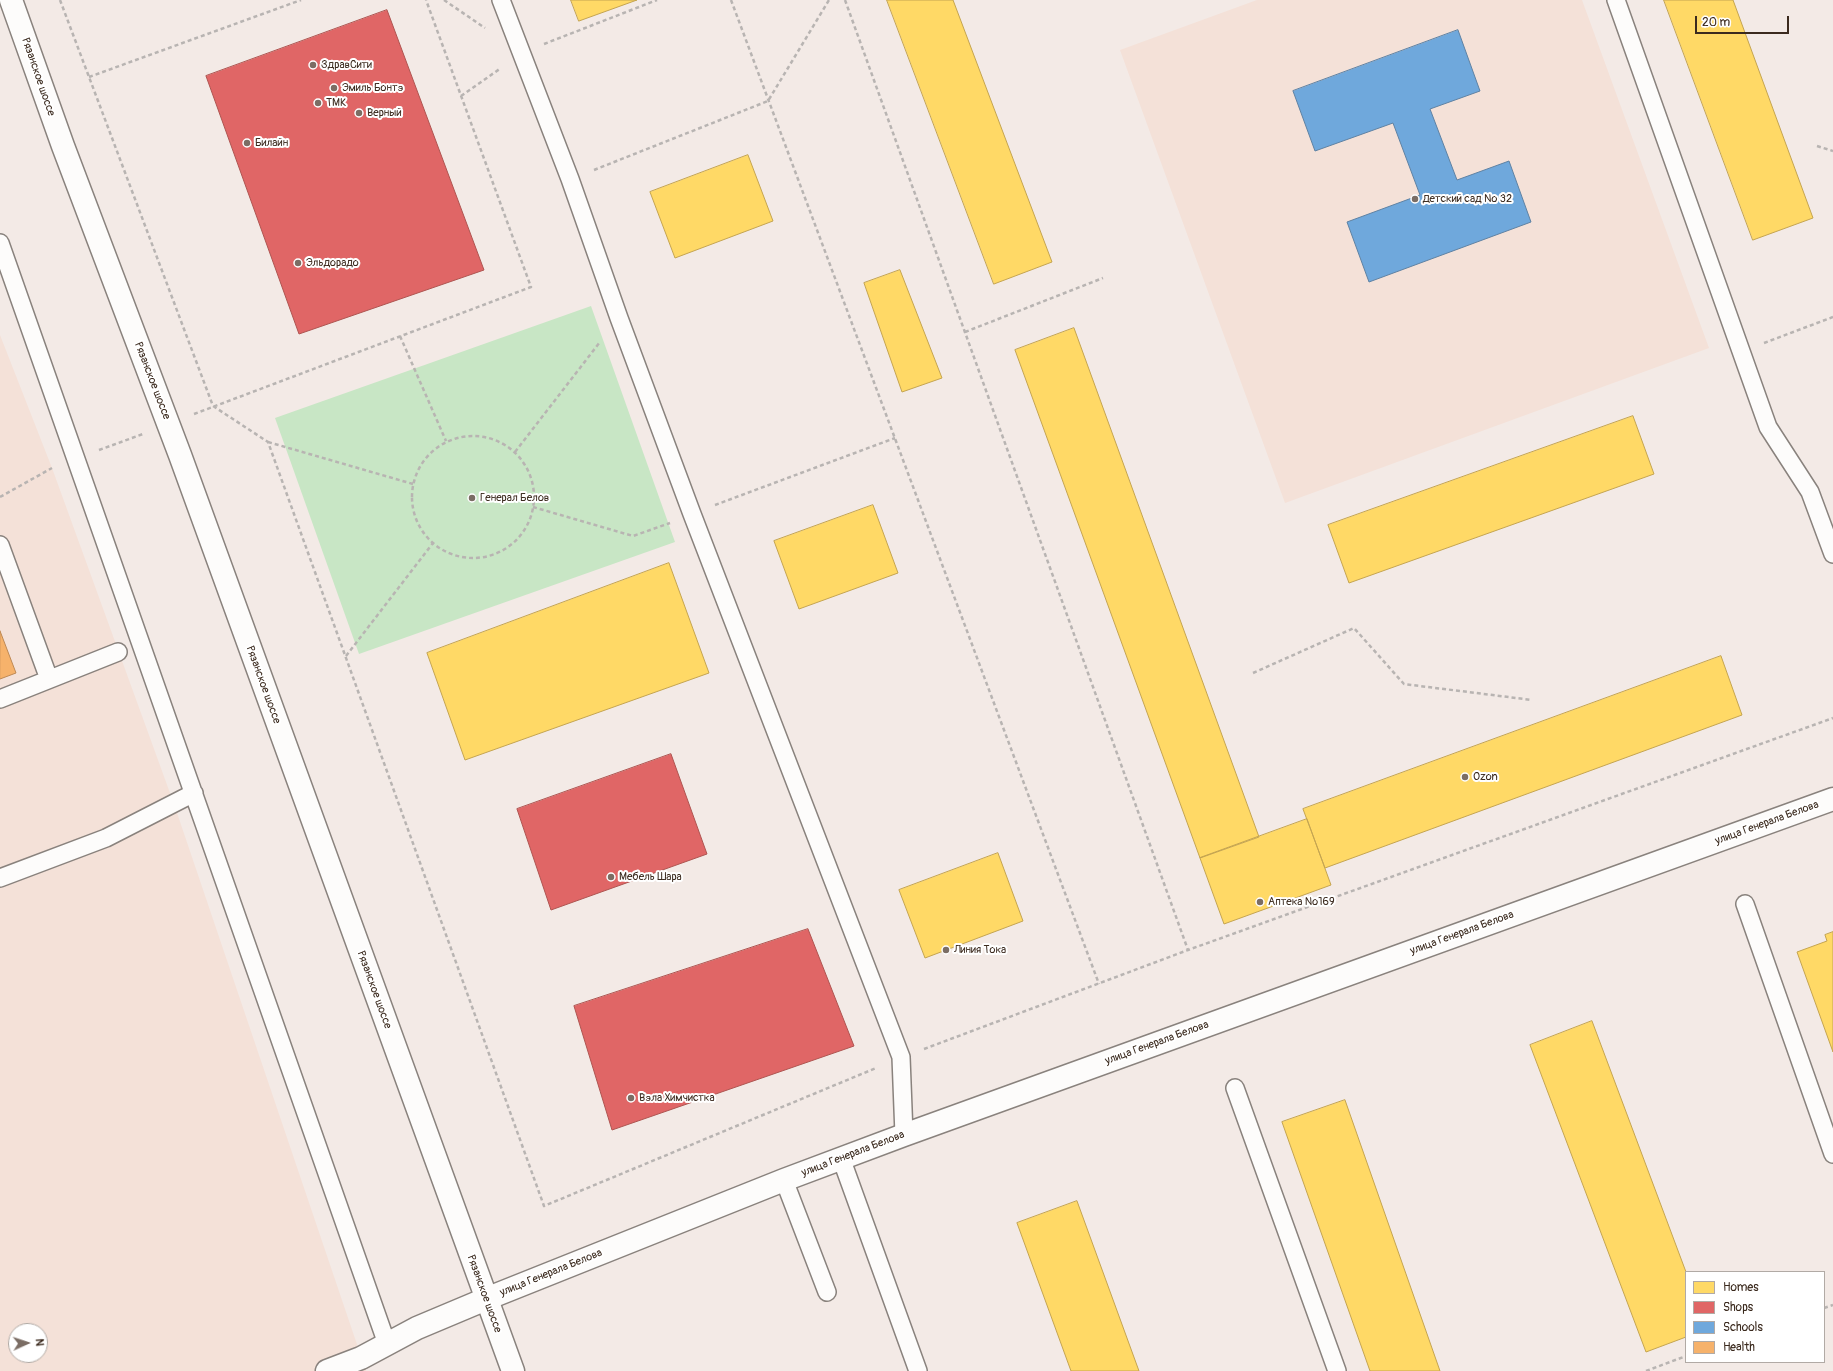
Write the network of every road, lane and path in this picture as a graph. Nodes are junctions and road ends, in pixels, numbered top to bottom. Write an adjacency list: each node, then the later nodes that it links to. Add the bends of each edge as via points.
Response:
1 (11, 0): 27 (street, Рязанское шоссе, via 62,146)
2 (60, 0): 13 (path)
3 (301, 0): 13 (path)
4 (426, 0): 14 (path)
5 (444, 0): 12 (path)
6 (501, 0): 12 (lane)
7 (657, 0): 12 (path)
8 (730, 0): 15 (path)
9 (829, 0): 15 (path)
10 (845, 0): 23 (path)
11 (1616, 0): 25 (lane)
12 (521, 53): 14 (path); 18 (lane)
13 (89, 77): 26 (path)
14 (461, 96): 24 (path, via 531,287)
15 (768, 100): 18 (path); 28 (path)
16 (1817, 146): 17 (path)
17 (1833, 151)
18 (570, 179): 22 (lane)
19 (0, 243): 32 (lane)
20 (1103, 278): 23 (path)
21 (1833, 317): 25 (path)
22 (619, 318): 31 (path); 36 (lane)
23 (965, 332): 51 (path)
24 (400, 336): 26 (path); 29 (path)
25 (1741, 351): 39 (lane, via 1768,427 1810,492)
26 (213, 406): 27 (path); 30 (path)
27 (168, 425): 32 (path); 60 (street, Рязанское шоссе)
28 (894, 438): 36 (path); 52 (path)
29 (446, 441): 31 (path, via 461,436 477,435 493,438); 33 (path, via 433,450 422,463)
30 (268, 442): 33 (path); 41 (path)
31 (515, 452): 35 (path, via 531,474 534,490)
32 (76, 459): 34 (path, via 52,468); 47 (lane)
33 (414, 484): 37 (path, via 413,509 418,525)
34 (0, 497)
35 (533, 507): 36 (path, via 633,536); 37 (path, via 526,529 515,541 502,551 487,557 455,556)
36 (692, 514): 53 (lane)
37 (433, 543): 41 (path)
38 (0, 545): 43 (lane)
39 (1833, 554)
40 (118, 652): 43 (lane)
41 (346, 656): 53 (path, via 544,1206)
42 (1253, 673): 45 (path, via 1354,628 1404,684)
43 (49, 679): 44 (lane)
44 (0, 699)
45 (1532, 700)
46 (1833, 718): 51 (path)
47 (194, 793): 49 (lane, via 106,838); 61 (lane)
48 (1833, 799): 55 (street, улица Генерала Белова)
49 (0, 878)
50 (1744, 904): 56 (lane)
51 (1188, 950): 52 (path)
52 (1099, 984): 53 (path)
53 (901, 1057): 55 (lane)
54 (1235, 1088): 66 (lane)
55 (904, 1134): 57 (street, улица Генерала Белова)
56 (1833, 1154)
57 (841, 1158): 58 (street, улица Генерала Белова); 65 (lane)
58 (784, 1180): 59 (lane); 60 (street, улица Генерала Белова)
59 (827, 1292)
60 (486, 1299): 61 (street, улица Генерала Белова, via 417,1328); 64 (street, Рязанское шоссе)
61 (387, 1344): 63 (street, улица Генерала Белова, via 362,1358)
62 (1685, 1356): 67 (path)
63 (327, 1371)
64 (513, 1371)
65 (918, 1371)
66 (1336, 1371)
67 (1646, 1371)

